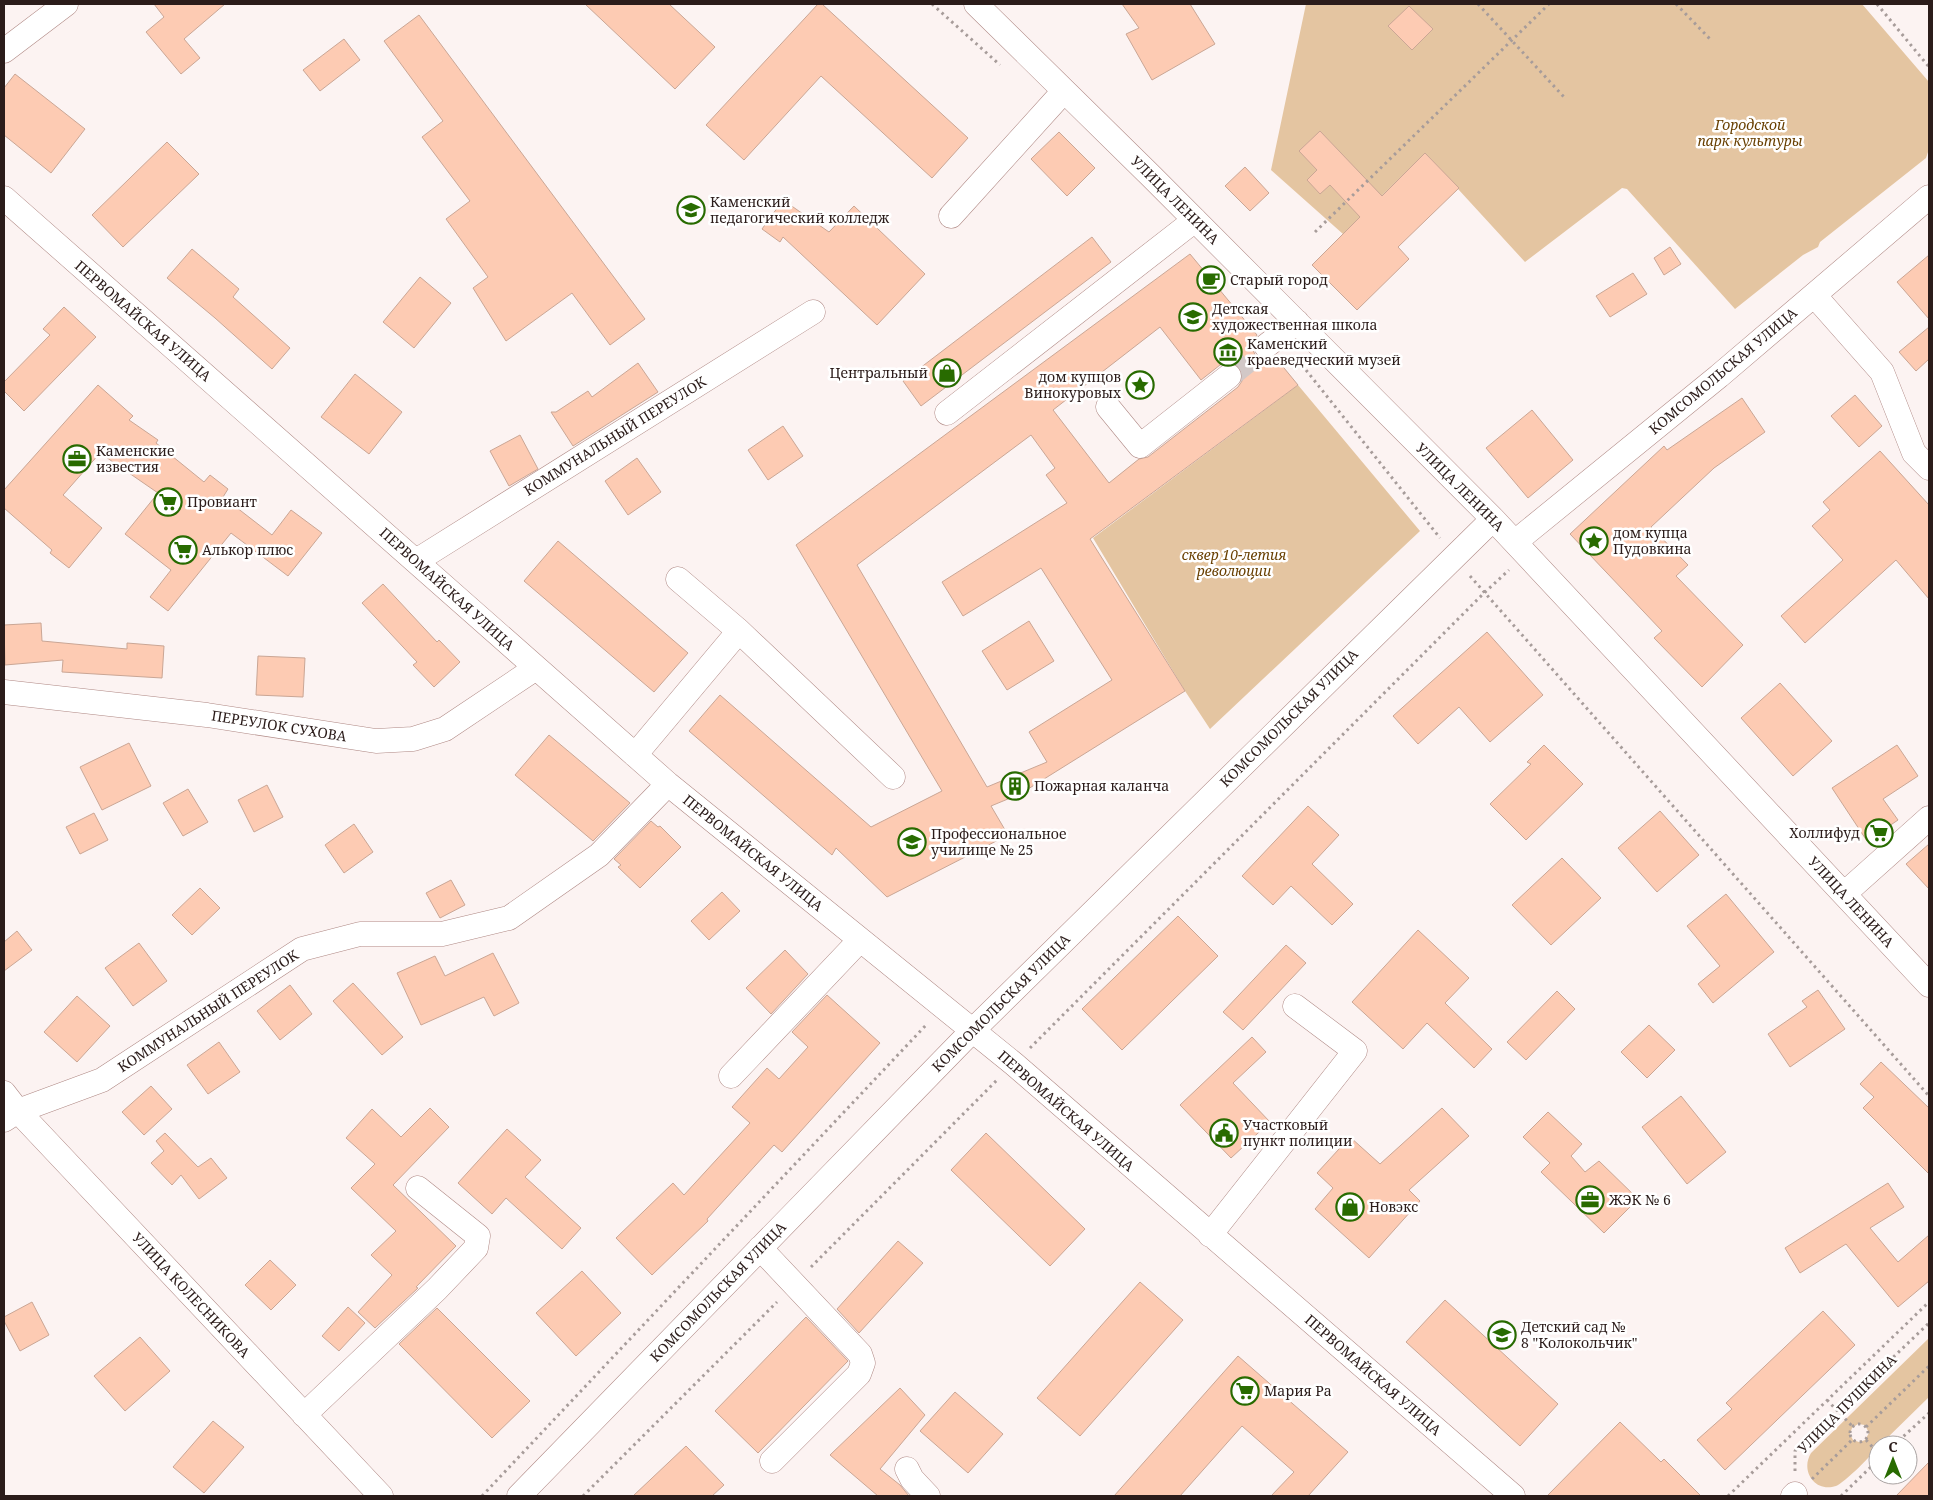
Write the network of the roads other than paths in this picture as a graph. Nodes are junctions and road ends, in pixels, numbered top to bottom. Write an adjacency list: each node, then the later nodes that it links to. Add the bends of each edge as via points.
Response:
1 (66, 4): 3 (street)
2 (976, 4): 4 (street, УЛИЦА ЛЕНИНА)
3 (4, 51)
4 (1064, 90): 7 (street); 8 (street, УЛИЦА ЛЕНИНА)
5 (1929, 197): 9 (street, КОМСОМОЛЬСКАЯ УЛИЦА)
6 (4, 198): 19 (street, ПЕРВОМАЙСКАЯ УЛИЦА)
7 (951, 216)
8 (1195, 220): 11 (street, УЛИЦА ЛЕНИНА); 15 (street)
9 (1814, 295): 16 (street, via 1882,372 1914,453); 18 (street, КОМСОМОЛЬСКАЯ УЛИЦА)
10 (813, 312): 19 (street, КОММУНАЛЬНЫЙ ПЕРЕУЛОК)
11 (1297, 322): 12 (street); 17 (street, УЛИЦА ЛЕНИНА)
12 (1266, 346)
13 (1229, 376): 14 (street, via 1140,446)
14 (1108, 406)
15 (947, 413)
16 (1929, 468)
17 (1493, 519): 18 (street, УЛИЦА ЛЕНИНА); 32 (street, КОМСОМОЛЬСКАЯ УЛИЦА)
18 (1520, 548): 28 (street, УЛИЦА ЛЕНИНА)
19 (416, 561): 22 (street, ПЕРВОМАЙСКАЯ УЛИЦА)
20 (678, 579): 21 (street)
21 (739, 631): 24 (street); 25 (street)
22 (536, 668): 23 (street, ПЕРЕУЛОК СУХОВА, via 446,729 413,739 376,741 207,715); 24 (street, ПЕРВОМАЙСКАЯ УЛИЦА)
23 (4, 692)
24 (635, 755): 26 (street, ПЕРВОМАЙСКАЯ УЛИЦА)
25 (893, 777)
26 (668, 784): 29 (street, ПЕРВОМАЙСКАЯ УЛИЦА); 34 (street, КОММУНАЛЬНЫЙ ПЕРЕУЛОК, via 599,855 509,918 442,934 360,934 302,950 102,1080)
27 (1929, 818): 28 (street)
28 (1844, 894): 30 (street, УЛИЦА ЛЕНИНА)
29 (860, 940): 32 (street, ПЕРВОМАЙСКАЯ УЛИЦА); 33 (street)
30 (1929, 985)
31 (1295, 1006): 36 (street, via 1355,1051)
32 (972, 1031): 36 (street, ПЕРВОМАЙСКАЯ УЛИЦА); 37 (street, КОМСОМОЛЬСКАЯ УЛИЦА)
33 (732, 1076)
34 (8, 1108): 38 (street, УЛИЦА КОЛЕСНИКОВА)
35 (418, 1188): 38 (street, via 478,1236 476,1248)
36 (1210, 1235): 44 (street, ПЕРВОМАЙСКАЯ УЛИЦА)
37 (760, 1248): 39 (street, via 860,1354 863,1364 859,1374); 42 (street, КОМСОМОЛЬСКАЯ УЛИЦА)
38 (304, 1415): 41 (street, УЛИЦА КОЛЕСНИКОВА)
39 (772, 1461)
40 (907, 1468): 43 (street, via 912,1479)
41 (381, 1496)
42 (519, 1496)
43 (928, 1496)
44 (1514, 1496)

